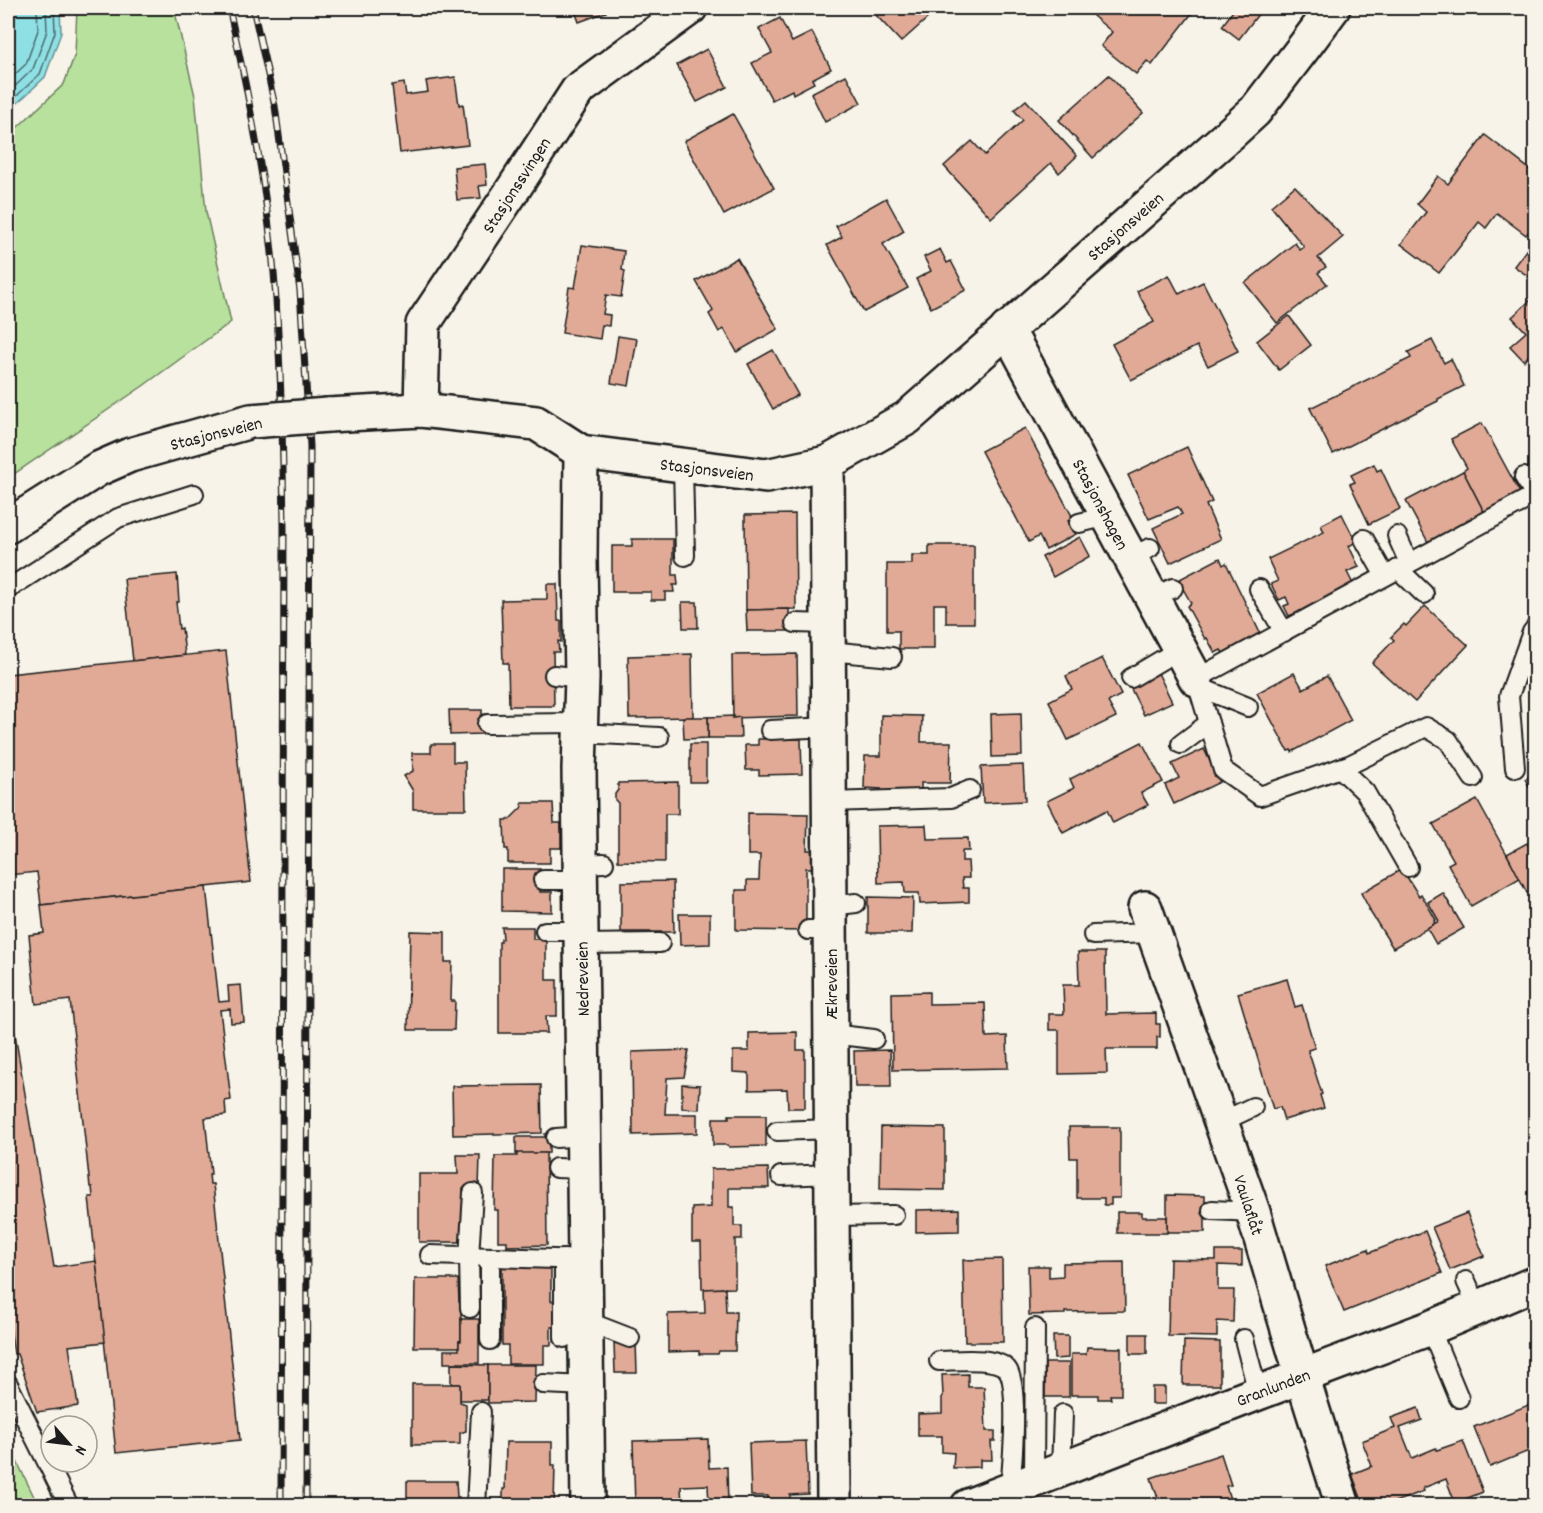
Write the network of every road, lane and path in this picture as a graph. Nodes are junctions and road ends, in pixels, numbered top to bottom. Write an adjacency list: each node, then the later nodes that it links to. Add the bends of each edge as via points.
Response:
1 (690, 8): 4 (street, Stasjonssvingen, via 578,90 423,324)
2 (1333, 8): 3 (street, Stasjonsveien, via 1255,111)
3 (1007, 329): 6 (street, Stasjonsveien, via 907,418); 22 (street, Stasjonshagen, via 1094,520 1140,553 1163,593)
4 (421, 410): 5 (street, Stasjonsveien, via 536,423); 10 (street, Stasjonsveien, bridge, via 251,421 109,464)
5 (581, 452): 7 (street, Stasjonsveien); 29 (street, Nedreveien, via 580,560 568,676)
6 (827, 463): 7 (street, Stasjonsveien, via 766,476); 21 (street, Ækreveien)
7 (683, 465): 13 (lane)
8 (1524, 477): 14 (lane, via 1535,495)
9 (194, 494): 15 (lane, via 118,518)
10 (8, 526)
11 (1397, 536): 14 (lane)
12 (1364, 539): 14 (lane)
13 (685, 556)
14 (1398, 570): 17 (lane); 20 (lane)
15 (8, 589)
16 (1259, 589): 20 (lane)
17 (1424, 594)
18 (795, 623): 21 (lane)
19 (1536, 627): 35 (lane, via 1509,696)
20 (1284, 632): 25 (lane)
21 (828, 638): 23 (lane); 33 (street, Ækreveien)
22 (1180, 649): 24 (lane); 25 (street, Stasjonshagen)
23 (892, 657)
24 (1131, 678)
25 (1198, 683): 26 (lane); 27 (lane)
26 (1248, 707)
27 (1209, 723): 32 (lane); 34 (lane, via 1223,770 1260,796)
28 (487, 724): 29 (lane)
29 (580, 728): 31 (lane); 40 (street, Nedreveien, via 579,769)
30 (770, 730): 33 (lane)
31 (659, 737)
32 (1181, 744)
33 (823, 746): 38 (street, Ækreveien)
34 (1340, 768): 36 (lane, via 1426,727 1448,740); 39 (lane, via 1365,792)
35 (1515, 768)
36 (1473, 778)
37 (970, 790): 38 (lane, via 951,798)
38 (830, 802): 47 (street, Ækreveien)
39 (1408, 867)
40 (588, 869): 41 (lane); 45 (street, Nedreveien)
41 (543, 880)
42 (1150, 921): 44 (lane); 50 (street, Vaulaflåt)
43 (545, 931): 45 (lane)
44 (1093, 935)
45 (581, 937): 46 (lane); 63 (street, Nedreveien, via 570,1137)
46 (660, 943)
47 (831, 1034): 48 (lane); 51 (street, Ækreveien)
48 (874, 1038)
49 (1253, 1107): 50 (lane)
50 (1221, 1122): 57 (street, Vaulaflåt)
51 (831, 1129): 52 (lane); 53 (street, Ækreveien)
52 (777, 1131)
53 (832, 1174): 54 (lane); 59 (street, Ækreveien)
54 (781, 1176)
55 (473, 1193): 61 (lane)
56 (1212, 1210): 57 (lane)
57 (1253, 1212): 73 (street, Vaulaflåt)
58 (894, 1215): 59 (lane)
59 (832, 1216): 85 (street, Ækreveien)
60 (430, 1255): 61 (lane)
61 (470, 1257): 62 (lane); 65 (lane)
62 (490, 1257): 63 (lane); 71 (lane)
63 (575, 1260): 68 (street, Nedreveien)
64 (1536, 1284): 67 (street, Granlunden, via 1472,1295)
65 (470, 1308)
66 (1035, 1328): 81 (lane)
67 (1430, 1328): 73 (street, Granlunden); 78 (lane)
68 (575, 1330): 69 (lane); 76 (street, Nedreveien)
69 (630, 1338)
70 (1244, 1339): 77 (lane)
71 (490, 1340)
72 (939, 1361): 81 (lane, via 979,1361 1007,1368 1012,1378 1014,1443)
73 (1302, 1376): 77 (street, Granlunden); 86 (street, Vaulaflåt)
74 (8, 1384): 82 (lane)
75 (543, 1384): 76 (lane)
76 (587, 1386): 84 (street, Nedreveien)
77 (1258, 1393): 81 (street, Granlunden)
78 (1459, 1398)
79 (481, 1412): 83 (lane)
80 (1063, 1414): 81 (lane)
81 (1008, 1493)
82 (69, 1506)
83 (476, 1506)
84 (588, 1506)
85 (834, 1506)
86 (1343, 1506)

